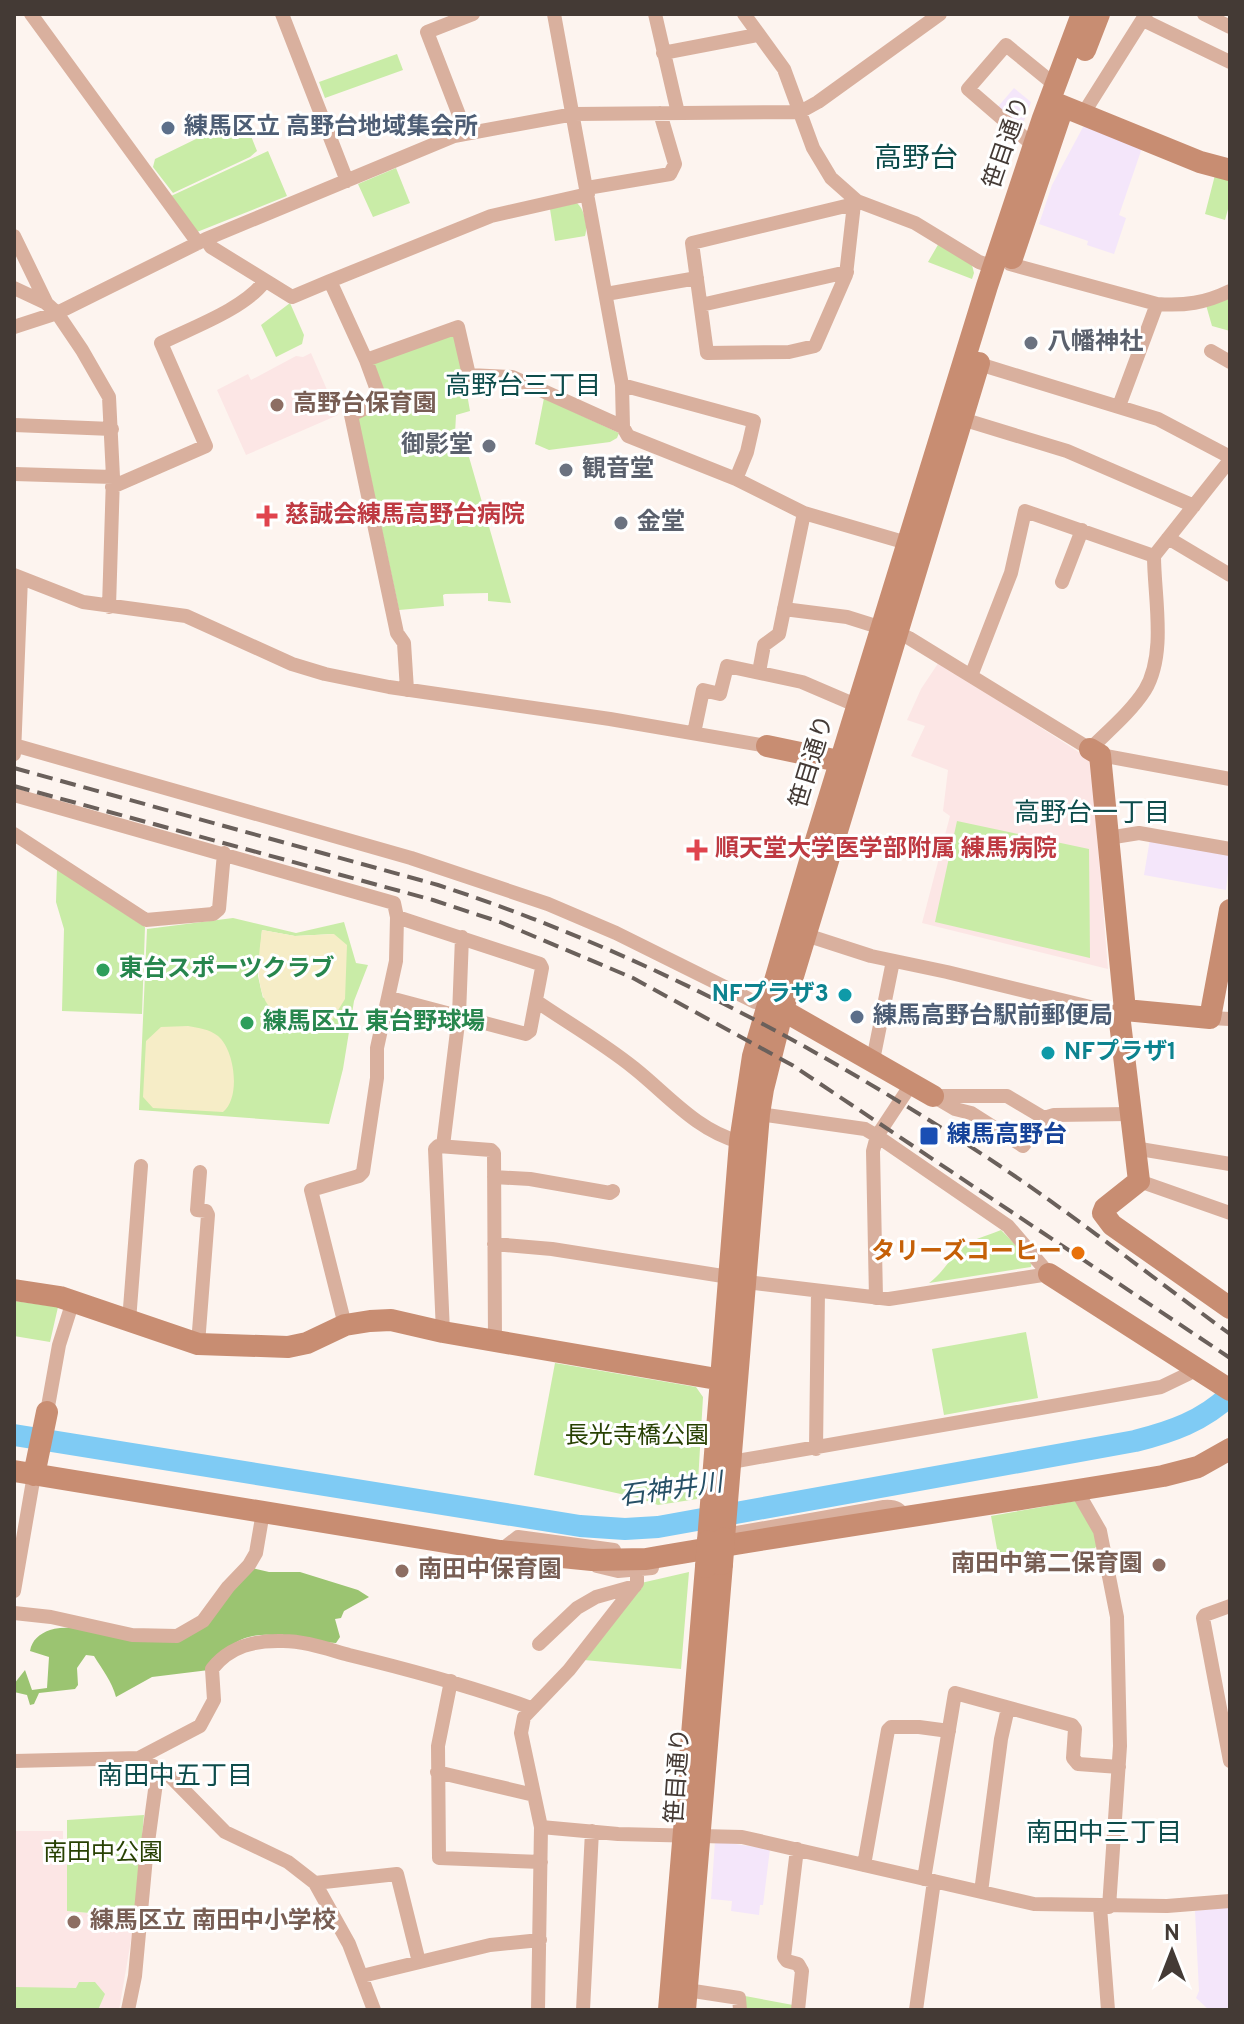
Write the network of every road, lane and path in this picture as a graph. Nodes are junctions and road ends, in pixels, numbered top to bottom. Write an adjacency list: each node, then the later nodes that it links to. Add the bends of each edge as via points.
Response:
1 (31, 14): 27 (street)
2 (282, 14): 23 (street)
3 (473, 14): 20 (street, via 427,32)
4 (554, 14): 19 (street)
5 (655, 14): 13 (street)
6 (744, 14): 12 (street)
7 (940, 14): 16 (street)
8 (1204, 14): 11 (street)
9 (1082, 16): 15 (main road, 笹目通り)
10 (1144, 17): 14 (street); 15 (street)
11 (1230, 27)
12 (757, 35): 13 (street); 16 (street, via 784,69)
13 (663, 53): 18 (street)
14 (1230, 62)
15 (1063, 102): 21 (main road, 笹目通り); 21 (street, via 1006,45 968,89); 22 (main road); 28 (main road, 笹目通り)
16 (800, 112): 18 (street); 25 (street, via 821,163)
17 (660, 113): 18 (street); 19 (street); 24 (street, via 675,164 670,174)
18 (678, 113)
19 (574, 114): 20 (street); 24 (street)
20 (466, 133): 23 (street)
21 (1034, 146): 28 (main road, 笹目通り)
22 (1230, 170)
23 (347, 181): 27 (street)
24 (588, 191): 31 (street, via 491,216); 35 (street)
25 (856, 202): 28 (street, via 915,223 979,262); 29 (street); 30 (street, via 692,243)
26 (14, 236): 38 (street)
27 (202, 241): 32 (street); 38 (street)
28 (1002, 266): 36 (street); 43 (main road, 笹目通り); 58 (main road, 笹目通り)
29 (847, 272): 37 (street); 37 (street, via 815,346 789,352 707,353)
30 (697, 278): 35 (street); 37 (street)
31 (330, 281): 32 (street, via 292,297); 41 (street)
32 (264, 282): 53 (street, via 223,313 161,343 206,446)
33 (14, 288): 38 (street)
34 (1230, 291): 36 (street, via 1206,302)
35 (606, 294): 44 (street)
36 (1157, 304): 45 (street)
37 (701, 305)
38 (51, 308): 39 (street); 49 (street, via 109,397)
39 (14, 327)
40 (1211, 351): 42 (street)
41 (366, 360): 48 (street, via 458,327 469,375 512,377); 68 (street, via 381,401 351,415 397,633 404,643)
42 (1230, 362)
43 (979, 364): 45 (street); 46 (main road, 笹目通り)
44 (622, 385): 48 (street); 52 (street, via 754,421)
45 (1119, 406): 50 (street, via 1158,419)
46 (962, 419): 54 (street, via 1067,451); 65 (main road, 笹目通り)
47 (14, 425): 49 (street)
48 (623, 427): 52 (street, via 628,436)
49 (112, 429): 53 (street)
50 (1230, 458): 54 (street)
51 (14, 474): 53 (street)
52 (736, 479): 55 (street)
53 (113, 482): 63 (street)
54 (1194, 506): 57 (street)
55 (804, 513): 58 (street); 64 (street)
56 (1082, 530): 59 (street); 62 (street); 67 (street, via 1025,511 1011,573)
57 (1168, 538): 59 (street); 60 (street)
58 (907, 543): 65 (main road, 笹目通り)
59 (1154, 556): 73 (street, via 1159,614 1152,673 1140,697)
60 (1230, 575)
61 (17, 577): 63 (street); 71 (street)
62 (1062, 582)
63 (109, 607): 68 (street, via 186,616 292,664)
64 (784, 609): 65 (street, via 847,617); 66 (street, via 779,634 764,645)
65 (890, 630): 67 (street); 69 (main road, 笹目通り); 75 (main road, 笹目通り)
66 (759, 672): 69 (street, via 802,682); 70 (street, via 727,666 720,694 703,690)
67 (971, 676): 73 (street)
68 (407, 690): 70 (street)
69 (858, 706): 75 (main road, 笹目通り)
70 (694, 733): 72 (street)
71 (14, 745): 74 (street); 89 (street, via 458,873 579,916 755,1002)
72 (767, 746): 75 (main road)
73 (1095, 752): 76 (street); 79 (main road)
74 (14, 755)
75 (849, 764): 84 (main road, 笹目通り); 89 (main road, 笹目通り)
76 (1230, 779)
77 (14, 795): 81 (street)
78 (14, 834): 81 (street, via 146,920 213,914 219,909)
79 (1108, 838): 80 (street, via 1139,833); 90 (main road)
80 (1230, 849)
81 (224, 853): 83 (street, via 392,901)
82 (1230, 910): 92 (main road)
83 (397, 917): 85 (street); 87 (street)
84 (806, 935): 86 (street); 89 (main road, 笹目通り)
85 (462, 937): 88 (street, via 542,965); 91 (street)
86 (893, 961): 90 (street); 93 (street)
87 (390, 998): 91 (street); 121 (street, via 377,1048 362,1175 311,1190)
88 (536, 1001): 91 (street, via 526,1034); 102 (street, via 631,1066 696,1120)
89 (775, 1005): 93 (main road); 97 (main road, 笹目通り); 102 (main road, 笹目通り, via 749,1078)
90 (1122, 1012): 92 (main road); 98 (main road)
91 (459, 1015): 103 (street)
92 (1220, 1018)
93 (873, 1060): 94 (main road)
94 (912, 1083): 95 (main road); 101 (street)
95 (933, 1096): 96 (street); 100 (street)
96 (993, 1096): 99 (street, via 1011,1097); 100 (street)
97 (759, 1114): 101 (street, via 865,1129); 114 (main road, 笹目通り)
98 (1130, 1114): 99 (street); 104 (main road)
99 (1044, 1118): 100 (street, via 1023,1146)
100 (994, 1128)
101 (877, 1136): 113 (street, via 1008,1226); 117 (street)
102 (740, 1142): 114 (main road, 笹目通り)
103 (443, 1146): 108 (street, via 492,1151); 122 (street, via 435,1149)
104 (1134, 1148): 105 (street); 109 (main road)
105 (1230, 1164)
106 (141, 1166): 120 (street)
107 (200, 1172): 124 (street, via 197,1210 208,1215)
108 (494, 1177): 110 (street); 112 (street)
109 (1139, 1181): 111 (street); 119 (main road, via 1105,1208 1105,1217)
110 (613, 1191)
111 (1230, 1213)
112 (494, 1244): 114 (street); 123 (street)
113 (1049, 1274): 117 (street, via 902,1299); 125 (main road)
114 (738, 1279): 116 (street); 126 (main road, 笹目通り)
115 (14, 1290): 118 (main road)
116 (818, 1291): 117 (street); 129 (street)
117 (876, 1298)
118 (73, 1301): 120 (main road); 128 (street)
119 (1230, 1308)
120 (129, 1321): 124 (main road)
121 (345, 1325): 122 (main road, via 391,1320); 124 (main road, via 288,1347)
122 (443, 1332): 123 (main road)
123 (495, 1341): 126 (main road)
124 (198, 1344)
125 (1194, 1368): 127 (main road); 129 (street, via 1161,1387)
126 (729, 1382): 131 (main road, 笹目通り); 134 (main road, 笹目通り)
127 (1222, 1385)
128 (47, 1412): 132 (main road)
129 (816, 1449): 131 (street)
130 (1230, 1449): 133 (main road, via 1182,1473)
131 (731, 1462): 134 (main road, 笹目通り)
132 (29, 1468): 135 (main road); 141 (street)
133 (1077, 1491): 136 (main road); 152 (street, via 1100,1531 1117,1617)
134 (720, 1494): 137 (main road, 笹目通り)
135 (263, 1512): 138 (main road); 143 (street, via 249,1565 197,1627 177,1636 132,1635)
136 (906, 1519): 137 (street, via 894,1506); 139 (main road, via 827,1528); 139 (street, via 874,1529)
137 (716, 1536): 138 (street, via 625,1550 518,1537); 158 (main road, 笹目通り, bridge)
138 (500, 1551): 139 (main road)
139 (641, 1564): 140 (street)
140 (635, 1586): 144 (street, via 577,1608); 146 (street, via 569,1670)
141 (14, 1591)
142 (1230, 1606): 151 (street, via 1203,1618)
143 (14, 1613)
144 (539, 1644)
145 (451, 1681): 146 (street); 149 (street, via 300,1642 249,1644 212,1669 214,1700 200,1726); 154 (street)
146 (531, 1708): 155 (street, via 521,1733)
147 (1008, 1708): 148 (street, via 955,1693); 152 (street, via 1074,1727 1073,1758 1078,1764); 164 (street)
148 (949, 1731): 161 (street, via 888,1730); 162 (street)
149 (139, 1758): 150 (street); 153 (street)
150 (14, 1761)
151 (1230, 1761)
152 (1119, 1767): 166 (street)
153 (158, 1768): 163 (street, via 225,1832 288,1862); 171 (street)
154 (437, 1772): 155 (street); 160 (street, via 439,1858)
155 (534, 1795): 156 (street)
156 (541, 1827): 157 (street); 160 (street)
157 (592, 1831): 158 (street); 174 (street)
158 (693, 1835): 159 (street, via 742,1837); 170 (main road, 笹目通り); 175 (main road, 笹目通り)
159 (797, 1849): 161 (street); 177 (street, via 784,1957 802,1971)
160 (541, 1862): 167 (street)
161 (864, 1865): 162 (street)
162 (929, 1880): 164 (street); 178 (street)
163 (315, 1883): 168 (street, via 397,1874); 169 (street)
164 (981, 1892): 166 (street, via 1034,1904)
165 (1230, 1901): 166 (street)
166 (1105, 1907): 179 (street)
167 (540, 1940): 168 (street, via 490,1945); 173 (street)
168 (419, 1962): 169 (street)
169 (362, 1976): 172 (street)
170 (686, 2000): 176 (street, via 739,1998)
171 (128, 2010)
172 (374, 2010)
173 (538, 2010)
174 (583, 2010)
175 (669, 2010)
176 (740, 2010)
177 (798, 2010)
178 (916, 2010)
179 (1108, 2010)

